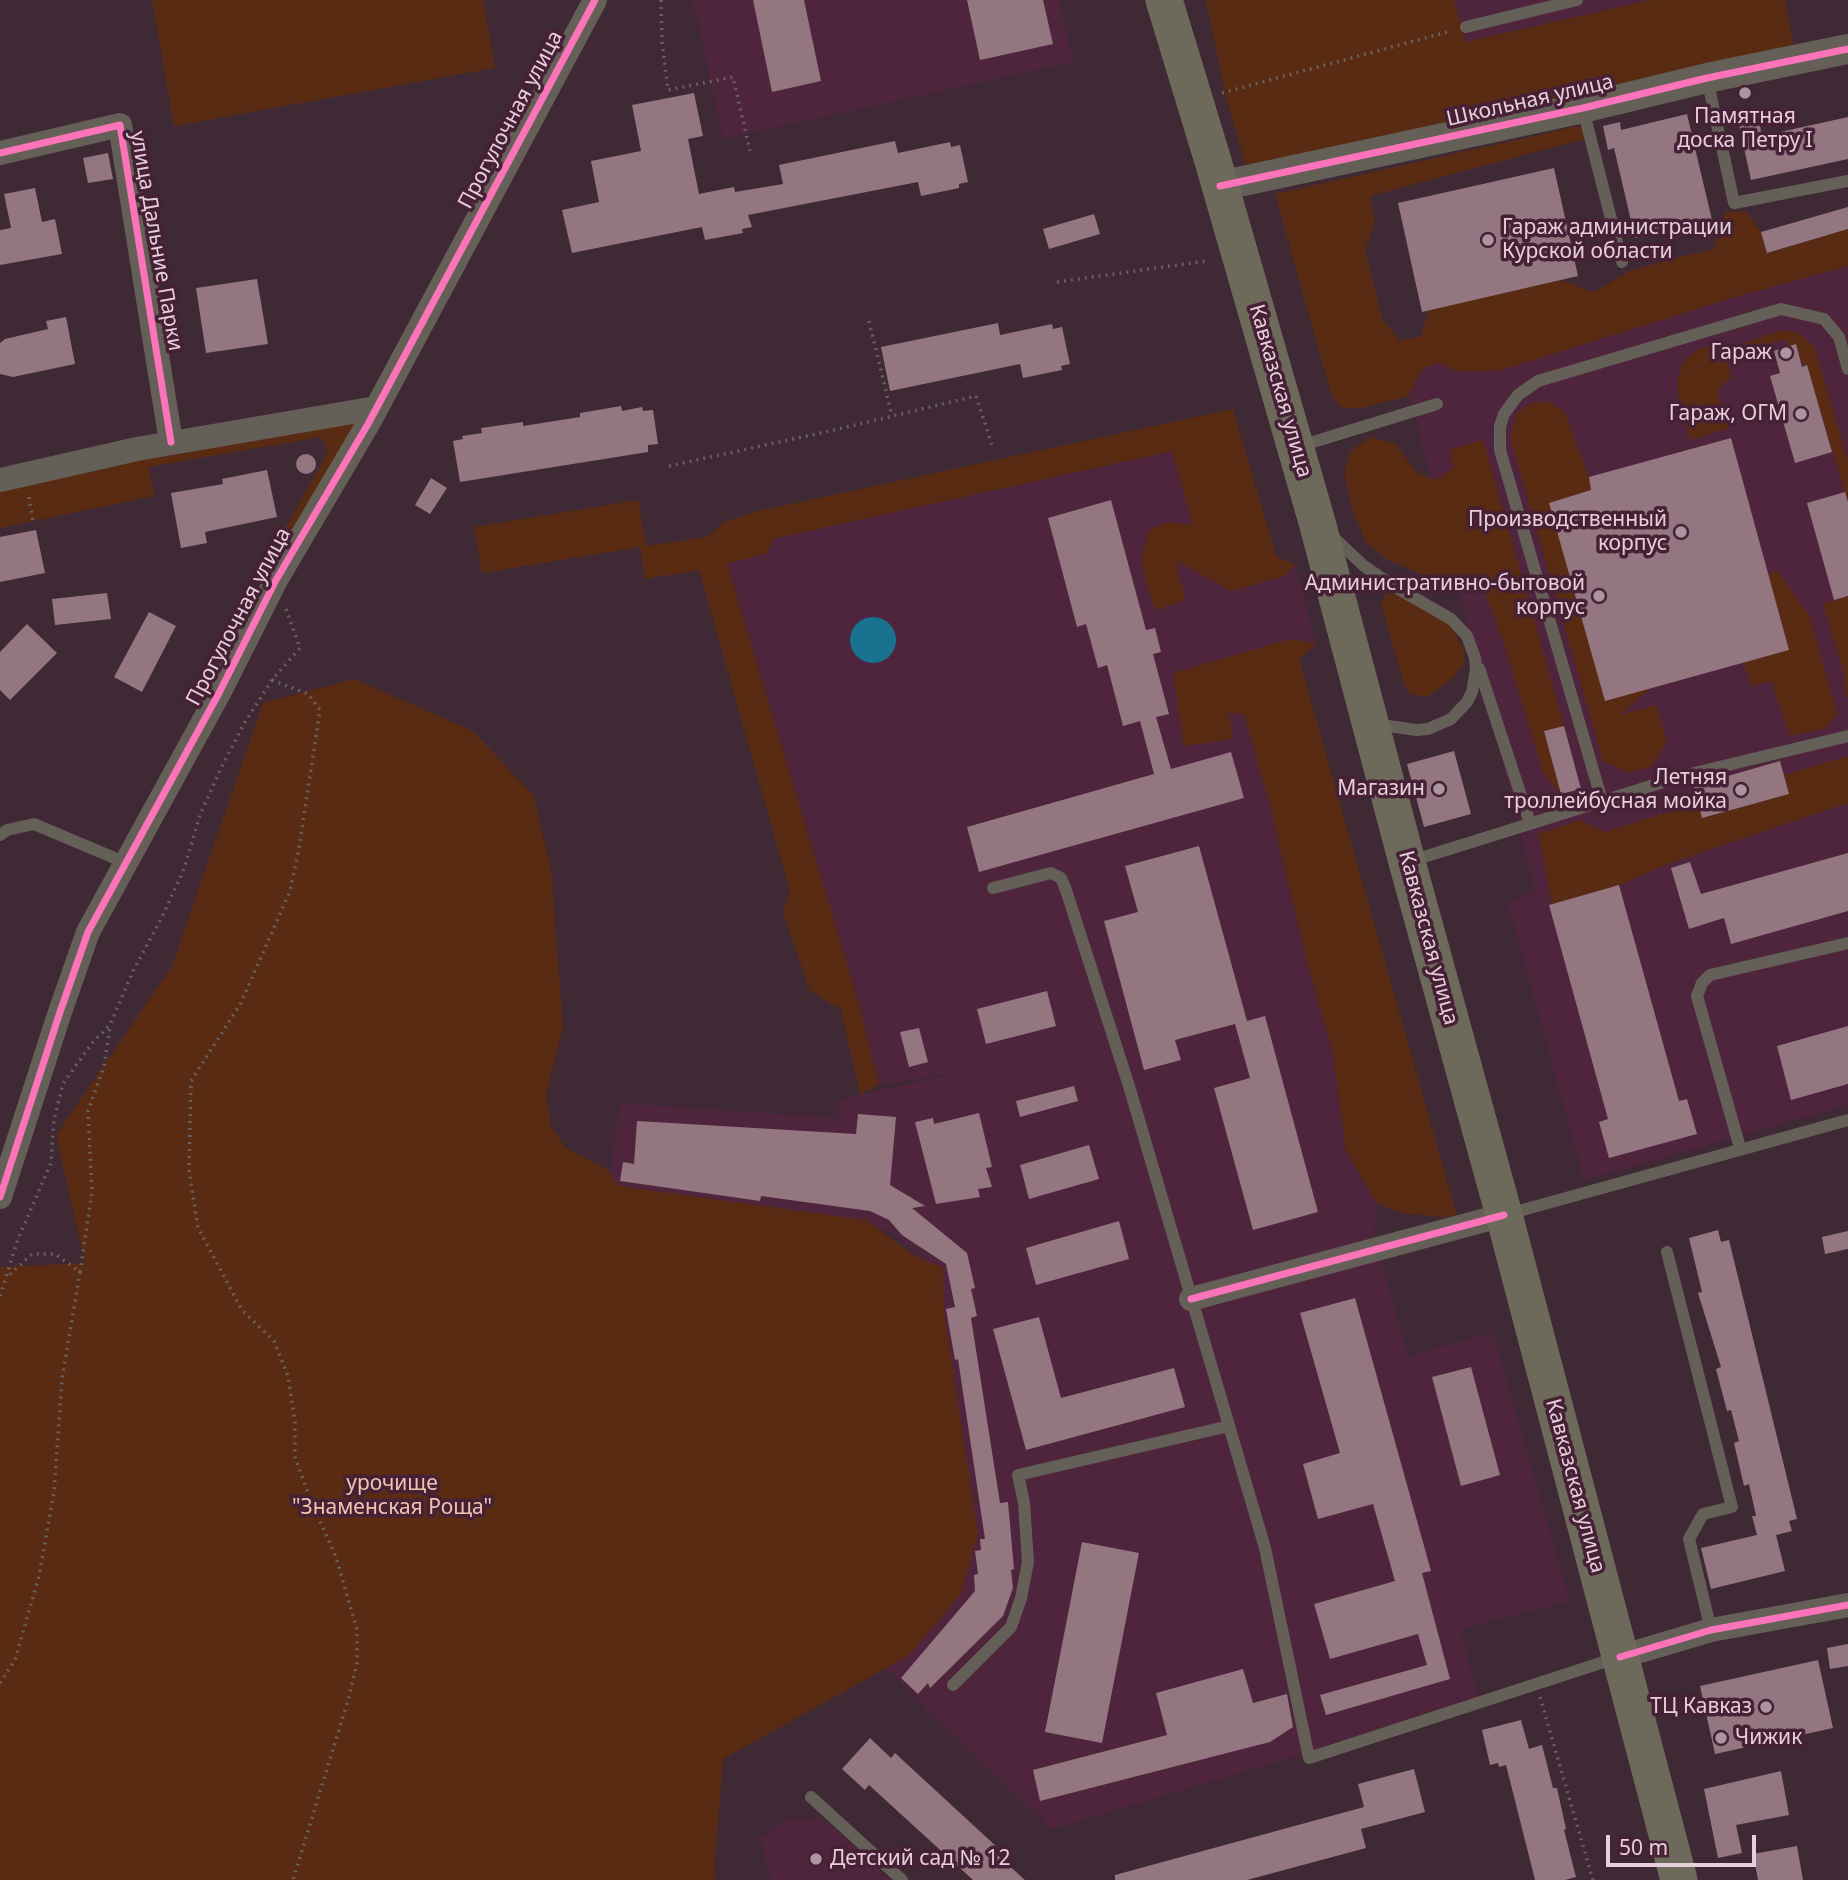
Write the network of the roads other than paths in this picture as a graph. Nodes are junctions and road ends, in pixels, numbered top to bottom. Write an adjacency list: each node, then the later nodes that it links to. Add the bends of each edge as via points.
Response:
1 (594, 0): 14 (street, Прогулочная улица)
2 (1164, 0): 10 (main road, Кавказская улица)
3 (1577, 0): 4 (lane)
4 (1466, 27)
5 (1848, 49): 6 (street, Школьная улица)
6 (1707, 78): 7 (street, Школьная улица); 9 (lane, via 1734,203)
7 (1583, 108): 10 (street, Школьная улица); 11 (lane)
8 (0, 153): 15 (street, улица Дальние Парки, via 120,125)
9 (1848, 181)
10 (1220, 186): 16 (main road, Кавказская улица)
11 (1622, 262)
12 (1848, 369): 22 (lane, via 1839,337 1824,319 1782,309 1538,382 1518,395 1504,414 1500,450)
13 (1437, 404): 16 (lane)
14 (376, 408): 15 (street); 25 (street, Прогулочная улица, via 276,580)
15 (172, 442): 17 (street)
16 (1296, 448): 18 (main road, Кавказская улица)
17 (0, 480)
18 (1317, 522): 19 (lane, via 1364,566 1451,619 1467,636); 20 (main road, Кавказская улица)
19 (1475, 658): 20 (lane, via 1472,692 1451,719 1416,730); 23 (lane)
20 (1371, 723): 26 (main road, Кавказская улица)
21 (1848, 736): 22 (lane, via 1686,775)
22 (1602, 801): 23 (lane)
23 (1530, 823): 26 (lane)
24 (0, 835): 25 (lane, via 34,824)
25 (124, 862): 31 (street, Прогулочная улица, via 88,932)
26 (1407, 862): 32 (main road, Кавказская улица)
27 (993, 888): 34 (lane, via 1051,873 1061,878 1129,1086)
28 (1848, 943): 30 (lane, via 1710,975 1702,983 1698,996)
29 (1848, 1120): 30 (lane)
30 (1740, 1148): 32 (lane)
31 (2, 1185)
32 (1504, 1215): 34 (street); 38 (main road, Кавказская улица)
33 (1667, 1252): 37 (lane, via 1732,1507 1703,1514 1689,1539)
34 (1191, 1299): 35 (lane)
35 (1228, 1426): 38 (lane, via 1265,1548 1309,1758); 39 (lane, via 1018,1475 1028,1562 1021,1598 1011,1627)
36 (1848, 1605): 37 (street)
37 (1711, 1630): 38 (street)
38 (1619, 1657): 42 (main road, Кавказская улица)
39 (953, 1685)
40 (811, 1797): 41 (lane)
41 (902, 1880)
42 (1679, 1880)

